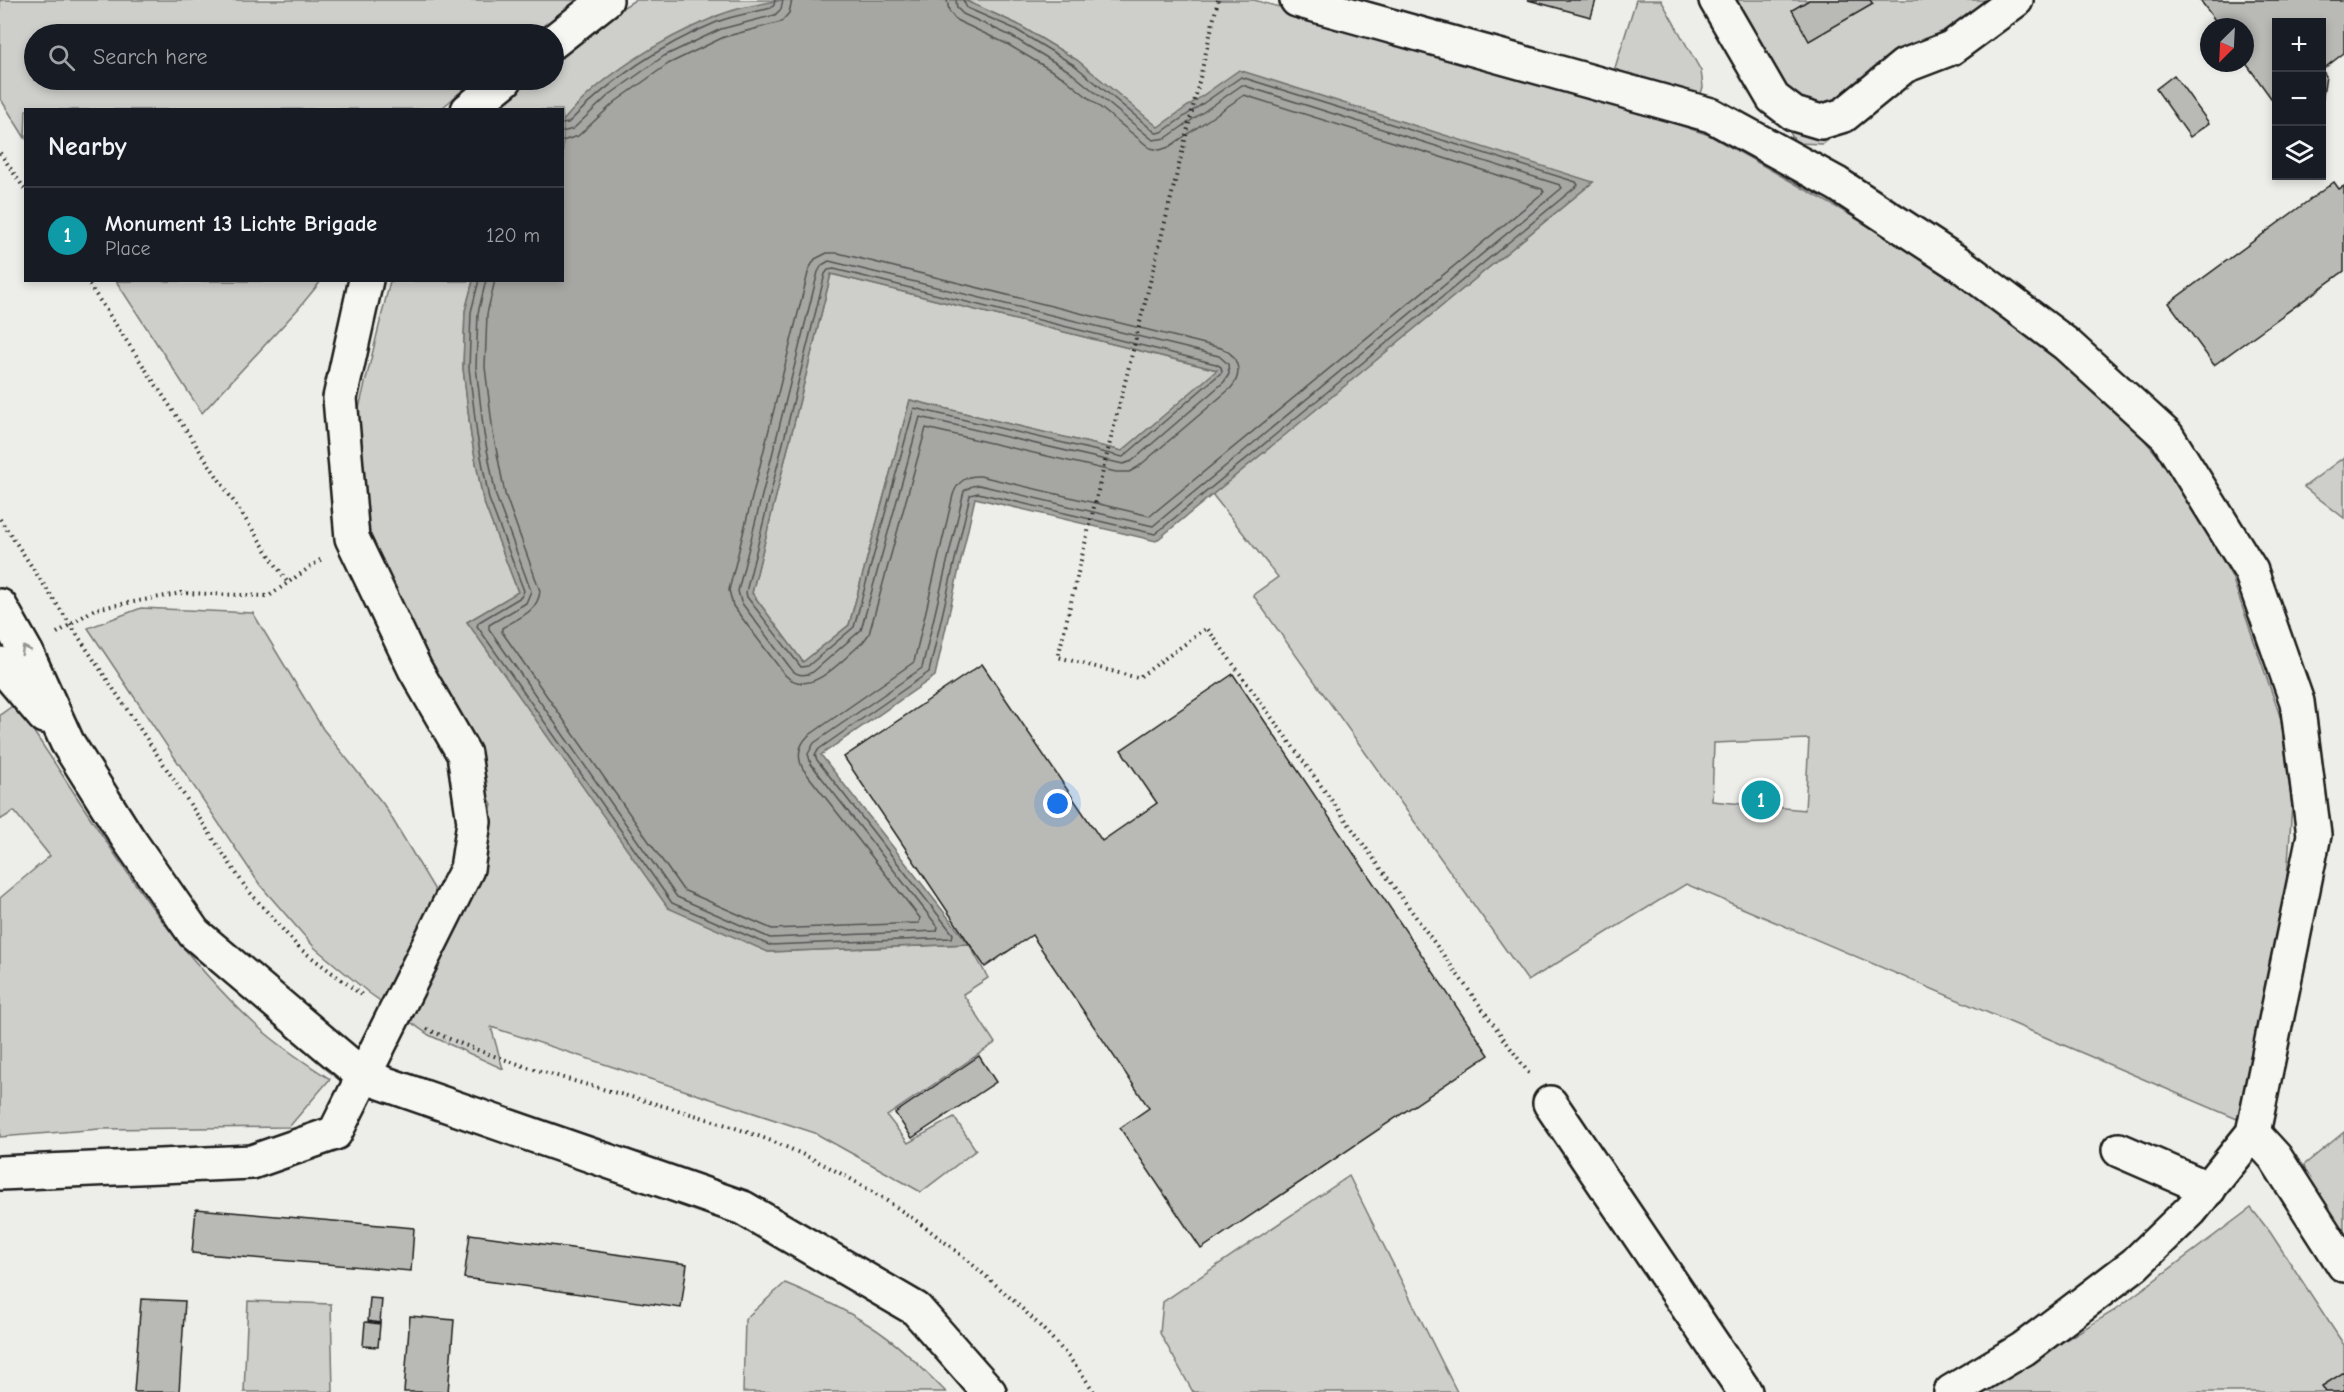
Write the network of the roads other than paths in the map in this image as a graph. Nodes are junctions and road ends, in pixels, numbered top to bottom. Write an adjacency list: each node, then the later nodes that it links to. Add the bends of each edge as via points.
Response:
1 (606, 0): 5 (lane)
2 (1297, 0): 13 (lane, via 1711,115 1837,184 1961,265 2066,344 2167,436 2251,571 2297,702 2314,835)
3 (1716, 0): 4 (lane, via 1773,98 1794,114 1821,122 1844,115 1904,66 1951,48)
4 (2016, 0)
5 (564, 33)
6 (493, 90): 7 (lane)
7 (470, 108)
8 (366, 282): 11 (lane, via 340,398 352,537 415,669 464,754 474,822 467,869)
9 (0, 606): 10 (lane, one-way to 9)
10 (13, 658): 11 (lane, via 127,837 194,933)
11 (363, 1076): 15 (lane, via 335,1133 252,1162); 18 (lane, via 742,1208 916,1309)
12 (1550, 1102): 19 (lane)
13 (2253, 1133): 16 (lane); 17 (lane, via 2275,1157)
14 (2119, 1150): 16 (lane)
15 (0, 1173)
16 (2208, 1189): 20 (lane, via 2192,1210 2135,1264 2023,1349)
17 (2344, 1265)
18 (989, 1392)
19 (1745, 1392)
20 (1951, 1392)

